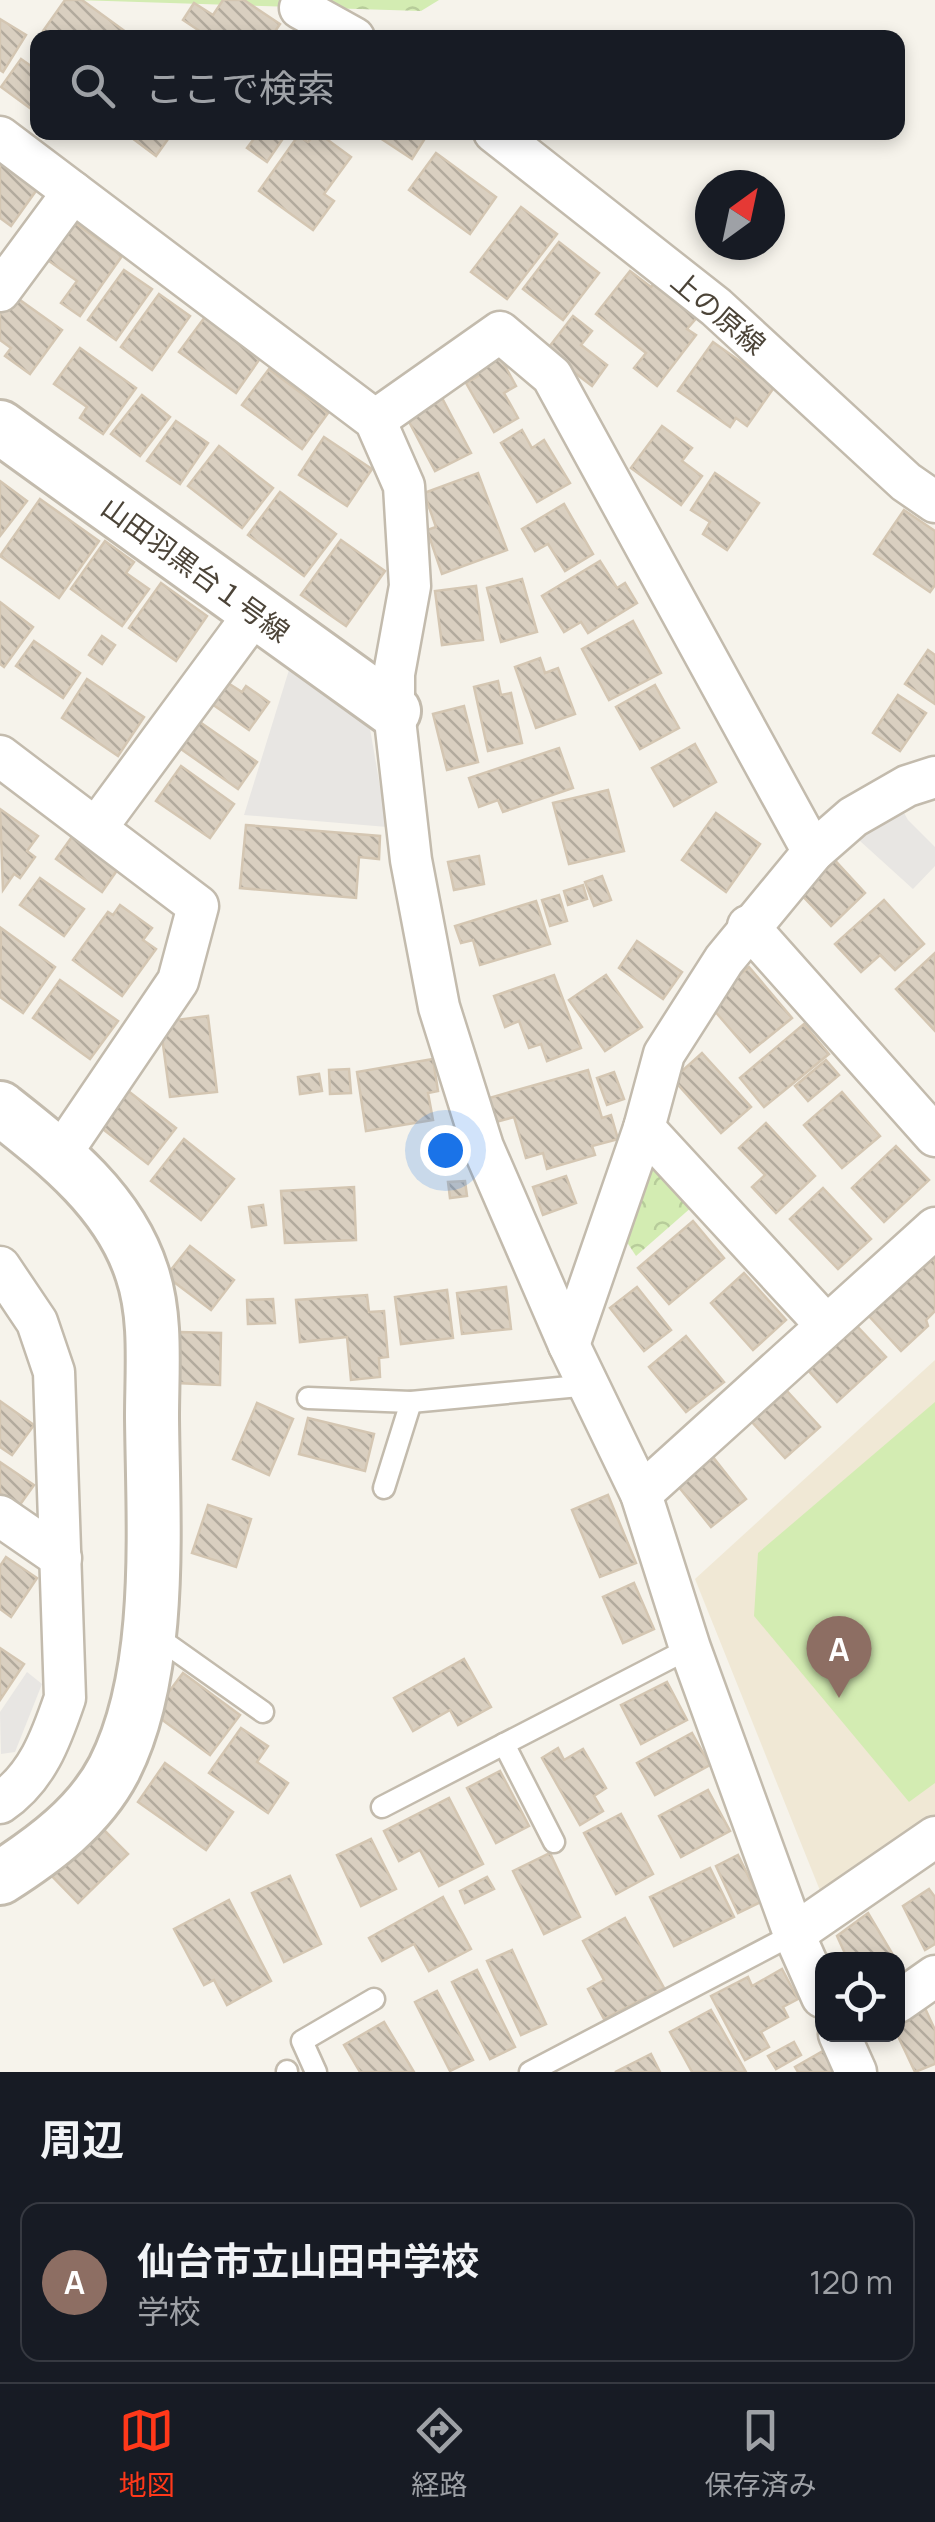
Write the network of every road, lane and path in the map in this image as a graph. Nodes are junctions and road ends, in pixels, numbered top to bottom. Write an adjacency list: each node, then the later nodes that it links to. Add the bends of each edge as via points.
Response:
1 (300, 8): 2 (street)
2 (340, 30)
3 (0, 138): 5 (street)
4 (504, 140): 9 (street, 上の原線, via 716,307)
5 (73, 192): 6 (street); 7 (street)
6 (0, 292)
7 (374, 420): 11 (street, via 404,486 410,586); 15 (street, via 500,332 552,376)
8 (0, 427): 10 (street, 山田羽黒台１号線)
9 (935, 502)
10 (256, 613): 11 (street, 山田羽黒台１号線); 14 (street)
11 (394, 711): 24 (street, via 411,860 439,1008 483,1148)
12 (0, 756): 14 (street)
13 (935, 777): 15 (street, via 853,817)
14 (97, 827): 20 (street, via 198,906 178,981)
15 (813, 852): 16 (street)
16 (748, 926): 18 (street, via 664,1054); 19 (street)
17 (0, 1108): 20 (street)
18 (644, 1128): 23 (street); 24 (street)
19 (935, 1136)
20 (60, 1155): 32 (street, via 112,1217 142,1272 152,1343)
21 (935, 1228): 23 (street)
22 (0, 1267): 31 (street, via 37,1322 54,1372)
23 (826, 1325): 29 (street)
24 (569, 1345): 25 (street)
25 (590, 1384): 27 (lane); 29 (street)
26 (308, 1398): 27 (lane)
27 (411, 1402): 28 (lane)
28 (384, 1488)
29 (641, 1494): 33 (street)
30 (0, 1516): 31 (street)
31 (62, 1558): 36 (street, via 65,1698 50,1742)
32 (148, 1630): 34 (lane); 40 (street, via 133,1726 112,1773 44,1850)
33 (690, 1648): 35 (lane); 41 (street)
34 (263, 1712)
35 (504, 1744): 37 (lane); 39 (lane)
36 (7, 1789)
37 (382, 1807)
38 (935, 1838): 41 (street)
39 (554, 1842)
40 (0, 1878)
41 (794, 1934): 43 (street); 47 (lane)
42 (935, 1976): 44 (street)
43 (815, 1982)
44 (905, 1997)
45 (374, 1999): 46 (lane, via 302,2041)
46 (316, 2072)
47 (530, 2072)

